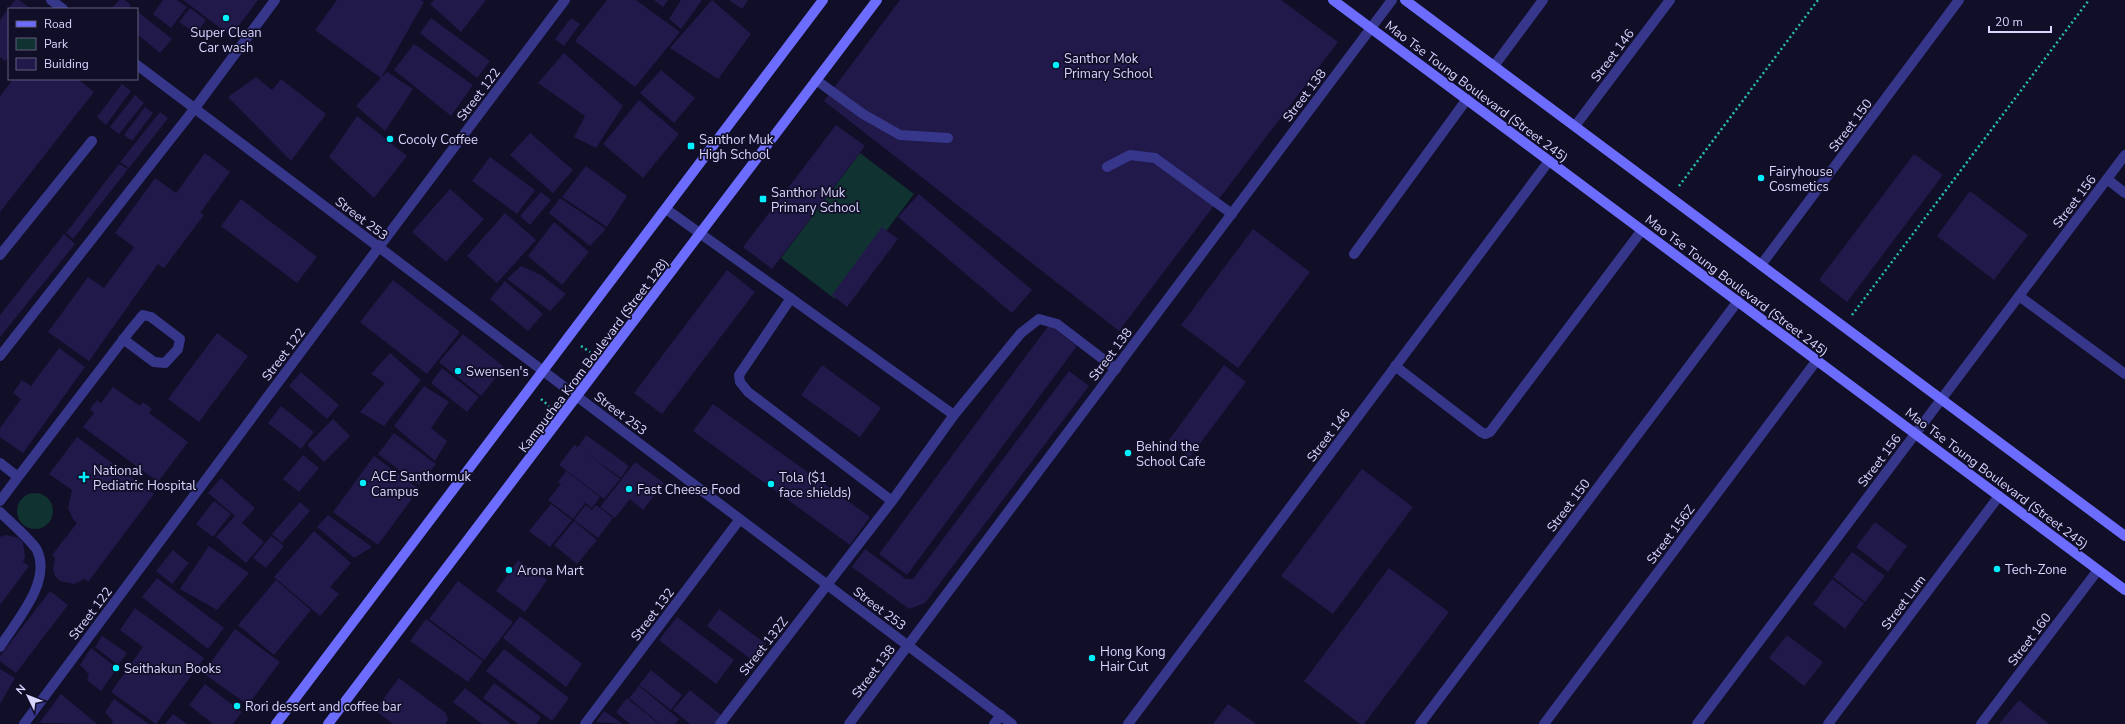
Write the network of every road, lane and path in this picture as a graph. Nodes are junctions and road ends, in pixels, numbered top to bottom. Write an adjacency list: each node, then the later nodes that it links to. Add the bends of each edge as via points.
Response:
1 (51, 0): 14 (street)
2 (275, 0): 20 (street)
3 (565, 0): 34 (street, Street 122)
4 (823, 0): 30 (main road)
5 (877, 0): 18 (main road, Kampuchea Krom Boulevard (Street 128))
6 (1333, 0): 15 (main road, Mao Tse Toung Boulevard (Street 245))
7 (1392, 0): 15 (street, Street 138)
8 (1405, 0): 17 (main road)
9 (1543, 0): 17 (street)
10 (1670, 0): 21 (street, Street 146)
11 (1818, 0): 29 (path)
12 (1960, 0): 37 (street, Street 150)
13 (2089, 0): 41 (path)
14 (62, 8)
15 (1371, 28): 19 (main road, Mao Tse Toung Boulevard (Street 245)); 31 (street, Street 138)
16 (138, 66): 20 (street, Street 253)
17 (1494, 66): 21 (main road)
18 (816, 80): 22 (street, via 863,114 900,135); 33 (main road, Kampuchea Krom Boulevard (Street 128))
19 (1467, 99): 25 (main road, Mao Tse Toung Boulevard (Street 245)); 35 (street)
20 (195, 108): 34 (street, Street 253); 44 (street)
21 (1575, 126): 29 (main road)
22 (948, 138)
23 (92, 141): 36 (street)
24 (2125, 155): 27 (street, Street 156)
25 (1549, 161): 32 (main road, Mao Tse Toung Boulevard (Street 245)); 47 (street, Street 146)
26 (1107, 167): 31 (street, via 1130,155 1155,158)
27 (2107, 179): 28 (street); 38 (street, Street 156)
28 (2125, 193)
29 (1670, 198): 37 (main road)
30 (666, 208): 33 (street); 42 (main road)
31 (1232, 214): 48 (street, Street 138)
32 (1642, 230): 40 (main road, Mao Tse Toung Boulevard (Street 245)); 47 (street, via 1490,432 1481,432)
33 (701, 234): 39 (street); 46 (main road, Kampuchea Krom Boulevard (Street 128))
34 (379, 247): 49 (street, Street 253); 71 (street, Street 122)
35 (1354, 254)
36 (0, 255)
37 (1760, 265): 41 (main road)
38 (2019, 296): 50 (street); 53 (street, Street 156)
39 (791, 298): 54 (street); 61 (street, via 739,375 740,382 748,392)
40 (1738, 301): 45 (main road, Mao Tse Toung Boulevard (Street 245)); 80 (street, Street 150)
41 (1844, 327): 53 (main road)
42 (568, 336): 46 (path); 49 (main road)
43 (124, 339): 43 (street, via 143,315 151,317 180,339 178,349 165,363 154,362); 58 (street)
44 (0, 356)
45 (1817, 360): 56 (main road, Mao Tse Toung Boulevard (Street 245)); 81 (street, Street 156Z)
46 (604, 362): 52 (main road, Kampuchea Krom Boulevard (Street 128))
47 (1395, 366): 79 (street, Street 146)
48 (1116, 369): 54 (street, Street 132Z, via 1057,324 1039,319 1021,332); 68 (street, Street 138)
49 (542, 370): 51 (main road); 52 (street, Street 253)
50 (2125, 374)
51 (528, 389): 55 (path); 72 (main road)
52 (578, 397): 55 (main road, Kampuchea Krom Boulevard (Street 128)); 63 (street, Street 253)
53 (1941, 400): 56 (street, Street 156); 64 (main road)
54 (954, 415): 61 (street, Street 132Z)
55 (563, 416): 73 (main road, Kampuchea Krom Boulevard (Street 128))
56 (1915, 434): 59 (main road, Mao Tse Toung Boulevard (Street 245)); 82 (street, Street 156)
57 (0, 463): 58 (street)
58 (18, 477): 60 (street)
59 (1998, 496): 65 (main road, Mao Tse Toung Boulevard (Street 245)); 83 (street, Street Lum)
60 (0, 501)
61 (892, 501): 66 (street, Street 132Z)
62 (0, 512): 69 (street, via 36,549 40,569 36,591)
63 (740, 519): 66 (street, Street 253); 74 (street, Street 132)
64 (2125, 536)
65 (2098, 570): 67 (main road, Mao Tse Toung Boulevard (Street 245)); 84 (street, Street 160)
66 (827, 585): 68 (street, Street 253); 75 (street, Street 132Z)
67 (2125, 590)
68 (908, 645): 70 (street, Street 253); 76 (street, Street 138)
69 (0, 647)
70 (1001, 716): 77 (street); 78 (street, Street 253)
71 (24, 724)
72 (276, 724)
73 (328, 724)
74 (585, 724)
75 (720, 724)
76 (849, 724)
77 (994, 724)
78 (1012, 724)
79 (1128, 724)
80 (1420, 724)
81 (1544, 724)
82 (1697, 724)
83 (1828, 724)
84 (1980, 724)

